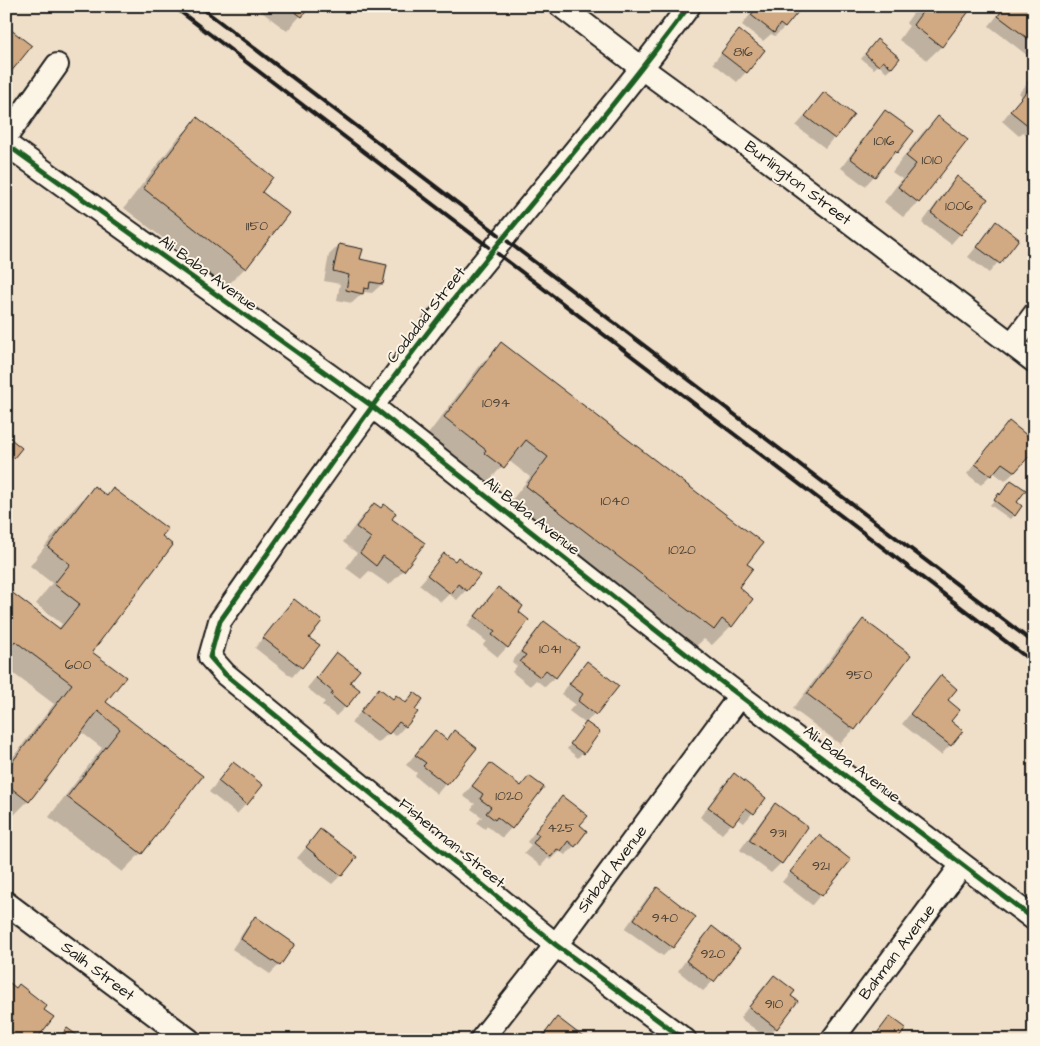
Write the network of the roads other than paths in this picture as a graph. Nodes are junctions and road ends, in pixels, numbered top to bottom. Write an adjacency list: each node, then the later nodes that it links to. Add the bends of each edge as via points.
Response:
1 (561, 6): 4 (street, Burlington Street)
2 (690, 6): 4 (street, Codadad Street)
3 (57, 66): 5 (street)
4 (642, 69): 8 (street, Burlington Street); 10 (street, Codadad Street, via 464,286)
5 (6, 137)
6 (6, 144): 10 (street, Ali Baba Avenue)
7 (1034, 315): 8 (street)
8 (1012, 344): 9 (street, Burlington Street)
9 (1034, 361)
10 (372, 406): 11 (street, Codadad Street, via 220,621); 12 (street, Ali Baba Avenue)
11 (210, 657): 16 (street, Fisherman Street, via 225,674)
12 (740, 696): 13 (street, Ali Baba Avenue); 16 (street, Sinbad Avenue)
13 (962, 865): 15 (street, Ali Baba Avenue); 20 (street, Bahman Avenue)
14 (7, 906): 17 (street, Salih Street)
15 (1034, 919)
16 (556, 945): 18 (street, Sinbad Avenue); 19 (street, Fisherman Street)
17 (189, 1040)
18 (481, 1040)
19 (685, 1040)
20 (832, 1040)

